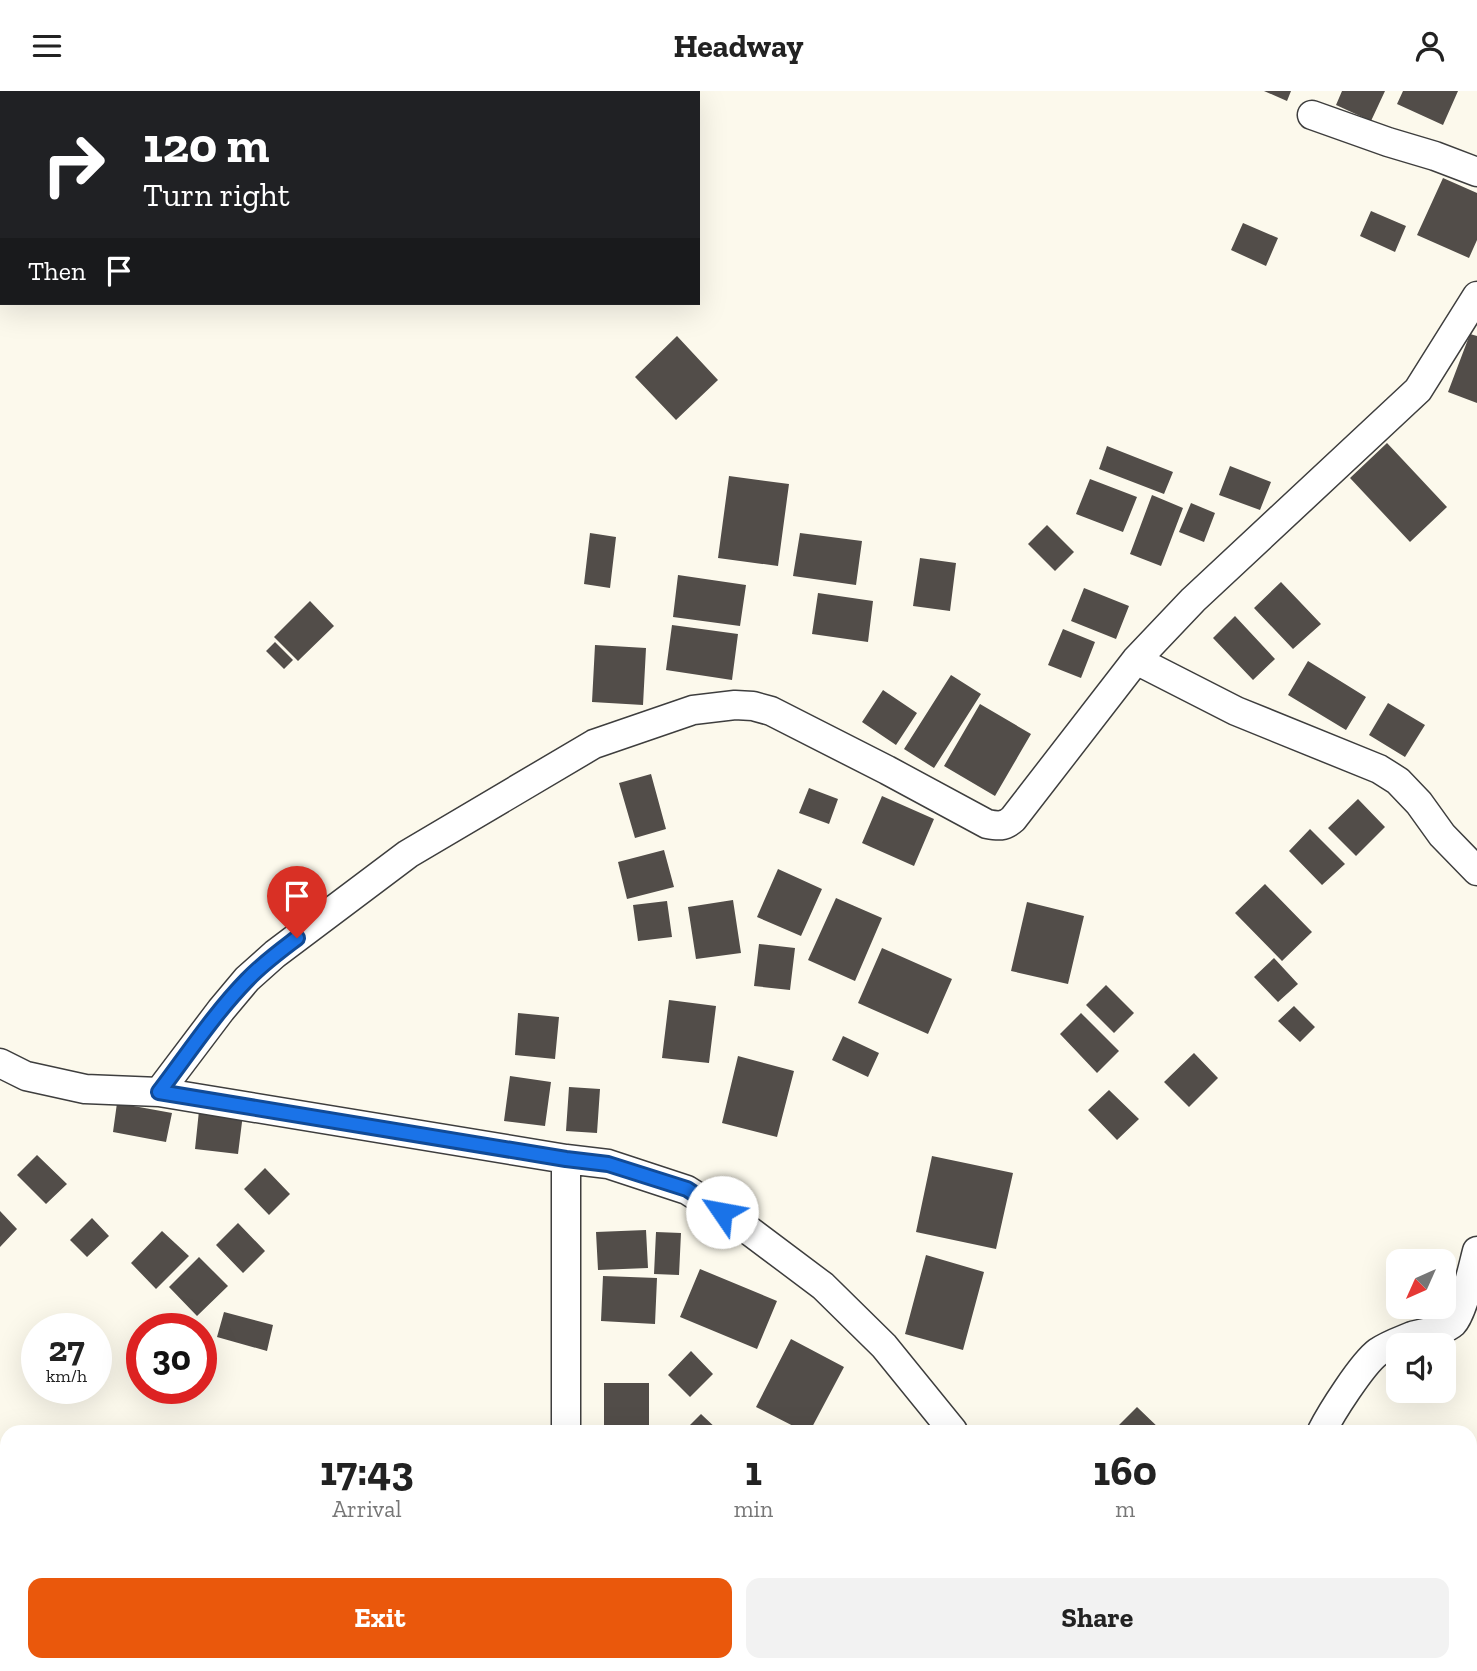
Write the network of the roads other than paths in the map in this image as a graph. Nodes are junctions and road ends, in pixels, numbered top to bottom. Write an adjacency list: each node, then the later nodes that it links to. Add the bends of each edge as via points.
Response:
1 (1312, 115): 2 (street)
2 (1477, 172)
3 (1477, 296): 4 (street, via 1418,390 1193,600)
4 (1136, 660): 5 (street, via 1236,711 1379,769 1398,781); 7 (street, via 1013,819 999,826 753,706 693,710 594,744 408,854 275,954 247,979)
5 (1477, 871)
6 (0, 1063): 7 (street, via 26,1076 85,1089)
7 (159, 1092): 8 (street)
8 (566, 1159): 10 (street); 11 (street, via 608,1164 687,1189 739,1223 824,1286 884,1346)
9 (1477, 1251): 12 (street, via 1453,1323 1378,1352)
10 (566, 1425)
11 (948, 1425)
12 (1325, 1425)

